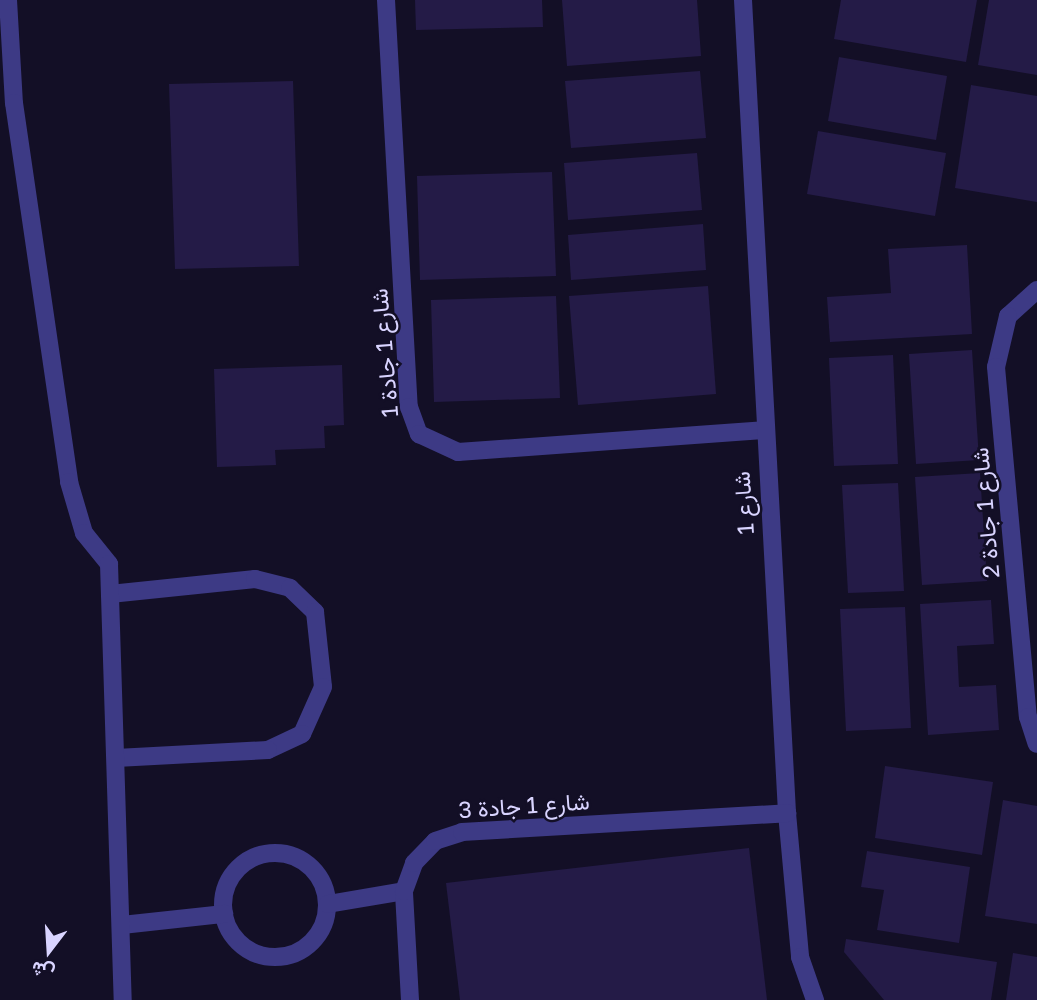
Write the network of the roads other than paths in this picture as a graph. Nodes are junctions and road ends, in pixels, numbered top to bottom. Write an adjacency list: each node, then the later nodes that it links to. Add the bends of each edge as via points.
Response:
1 (8, 0): 6 (street, via 14,103 69,482 84,533 109,564)
2 (386, 0): 5 (street, شارع 1 جادة 1, via 409,407 419,434 458,452)
3 (743, 0): 5 (street, شارع 1)
4 (1037, 289): 7 (street, شارع 1 جادة 2, via 1009,316 996,367 1028,717)
5 (763, 430): 9 (street, شارع 1)
6 (110, 594): 8 (street); 8 (street, via 255,579 290,588 315,611 323,687 302,734 268,750)
7 (1037, 744)
8 (116, 758): 13 (street)
9 (787, 813): 10 (street, شارع 1 جادة 3, via 449,835 422,851); 16 (street, شارع 1, via 800,957)
10 (404, 891): 11 (street); 15 (street, شارع 1 جادة 3)
11 (328, 904): 12 (street, via 320,933 281,957 238,942); 12 (street, via 306,863 270,854 236,871)
12 (224, 914): 13 (street)
13 (122, 925): 14 (street)
14 (123, 1000)
15 (410, 1000)
16 (815, 1000)

